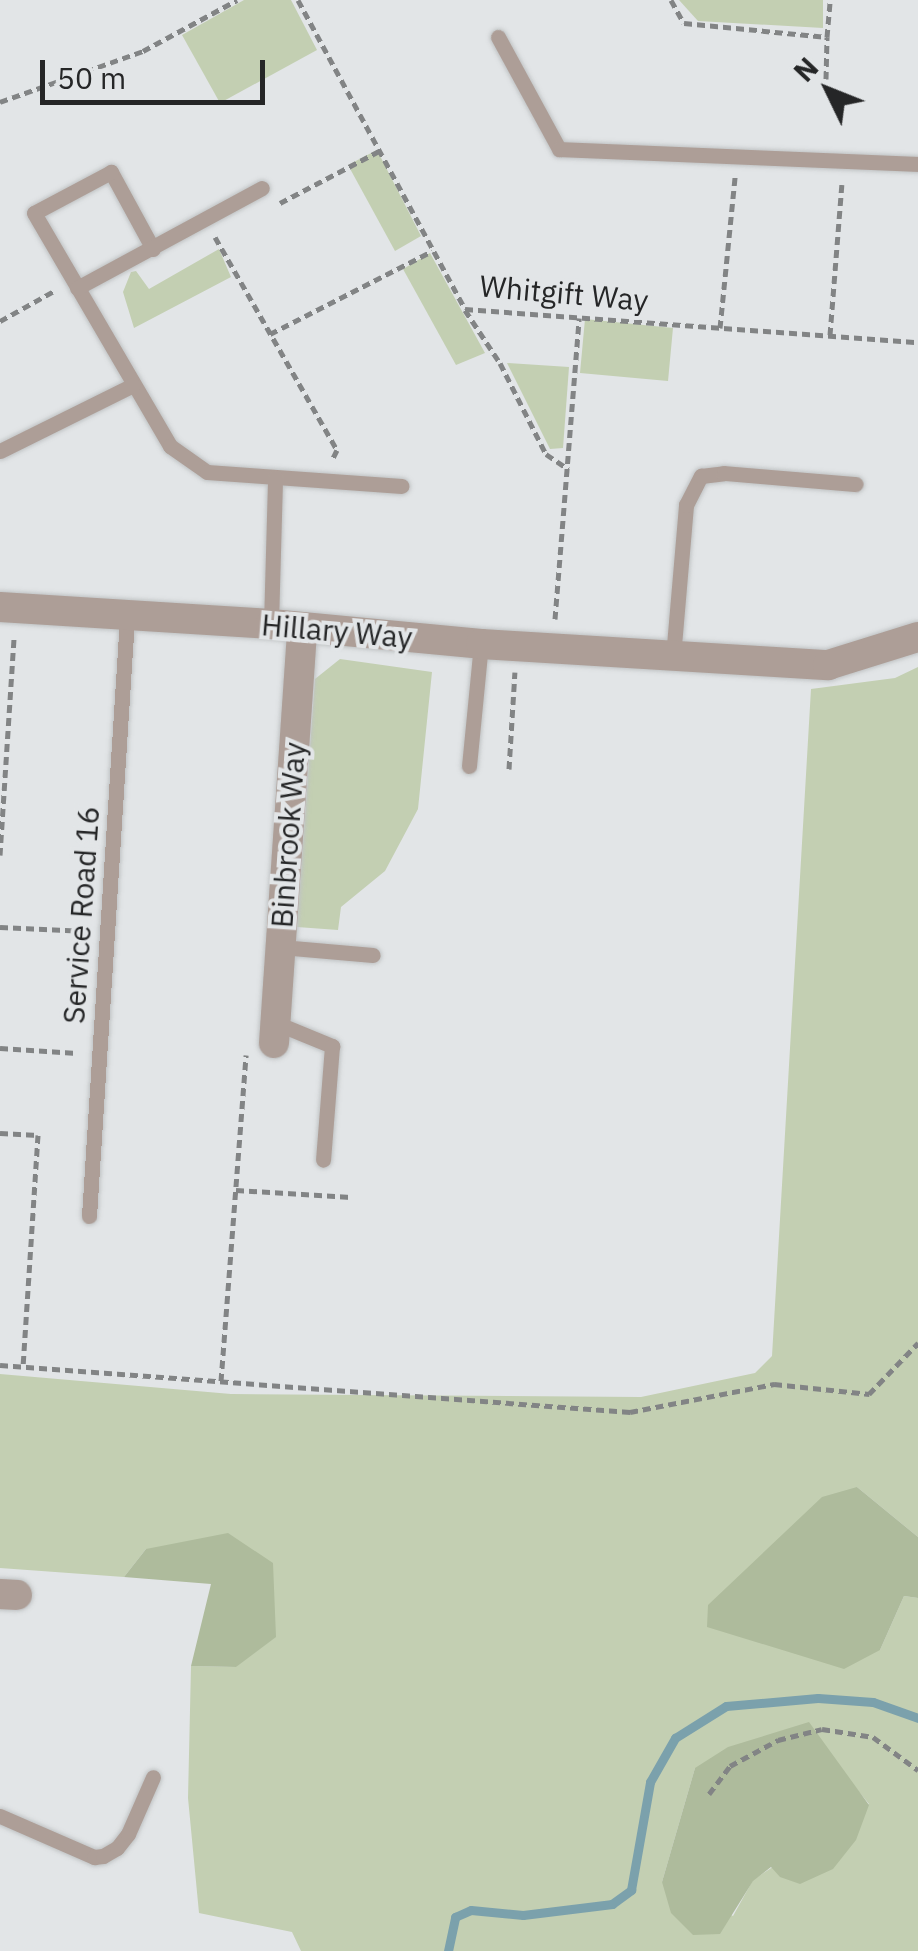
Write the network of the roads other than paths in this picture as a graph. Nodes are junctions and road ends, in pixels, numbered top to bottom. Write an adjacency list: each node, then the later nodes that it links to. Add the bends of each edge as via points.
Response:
1 (498, 37): 2 (lane, via 559,149)
2 (918, 164)
3 (262, 188): 4 (lane)
4 (153, 248): 5 (lane); 5 (lane, via 111,172 34,213)
5 (74, 284): 6 (lane)
6 (134, 385): 7 (lane); 8 (lane, via 170,446 208,472)
7 (0, 451)
8 (275, 477): 10 (lane); 13 (lane)
9 (856, 484): 17 (lane, via 700,476 686,505)
10 (400, 486)
11 (8, 608): 12 (street, Hillary Way)
12 (127, 618): 13 (street, Hillary Way); 23 (lane, Service Road 16)
13 (271, 624): 14 (street, Hillary Way)
14 (302, 628): 16 (street, Hillary Way); 19 (street, Binbrook Way)
15 (918, 637): 17 (street, Hillary Way, via 828,665)
16 (481, 644): 17 (street, Hillary Way); 18 (lane)
17 (673, 657)
18 (469, 766)
19 (281, 947): 20 (lane); 21 (street, Binbrook Way)
20 (373, 955)
21 (275, 1033): 22 (lane, via 332,1046)
22 (323, 1160)
23 (89, 1216)
24 (154, 1778): 25 (lane, via 128,1834 103,1856)
25 (0, 1816)

